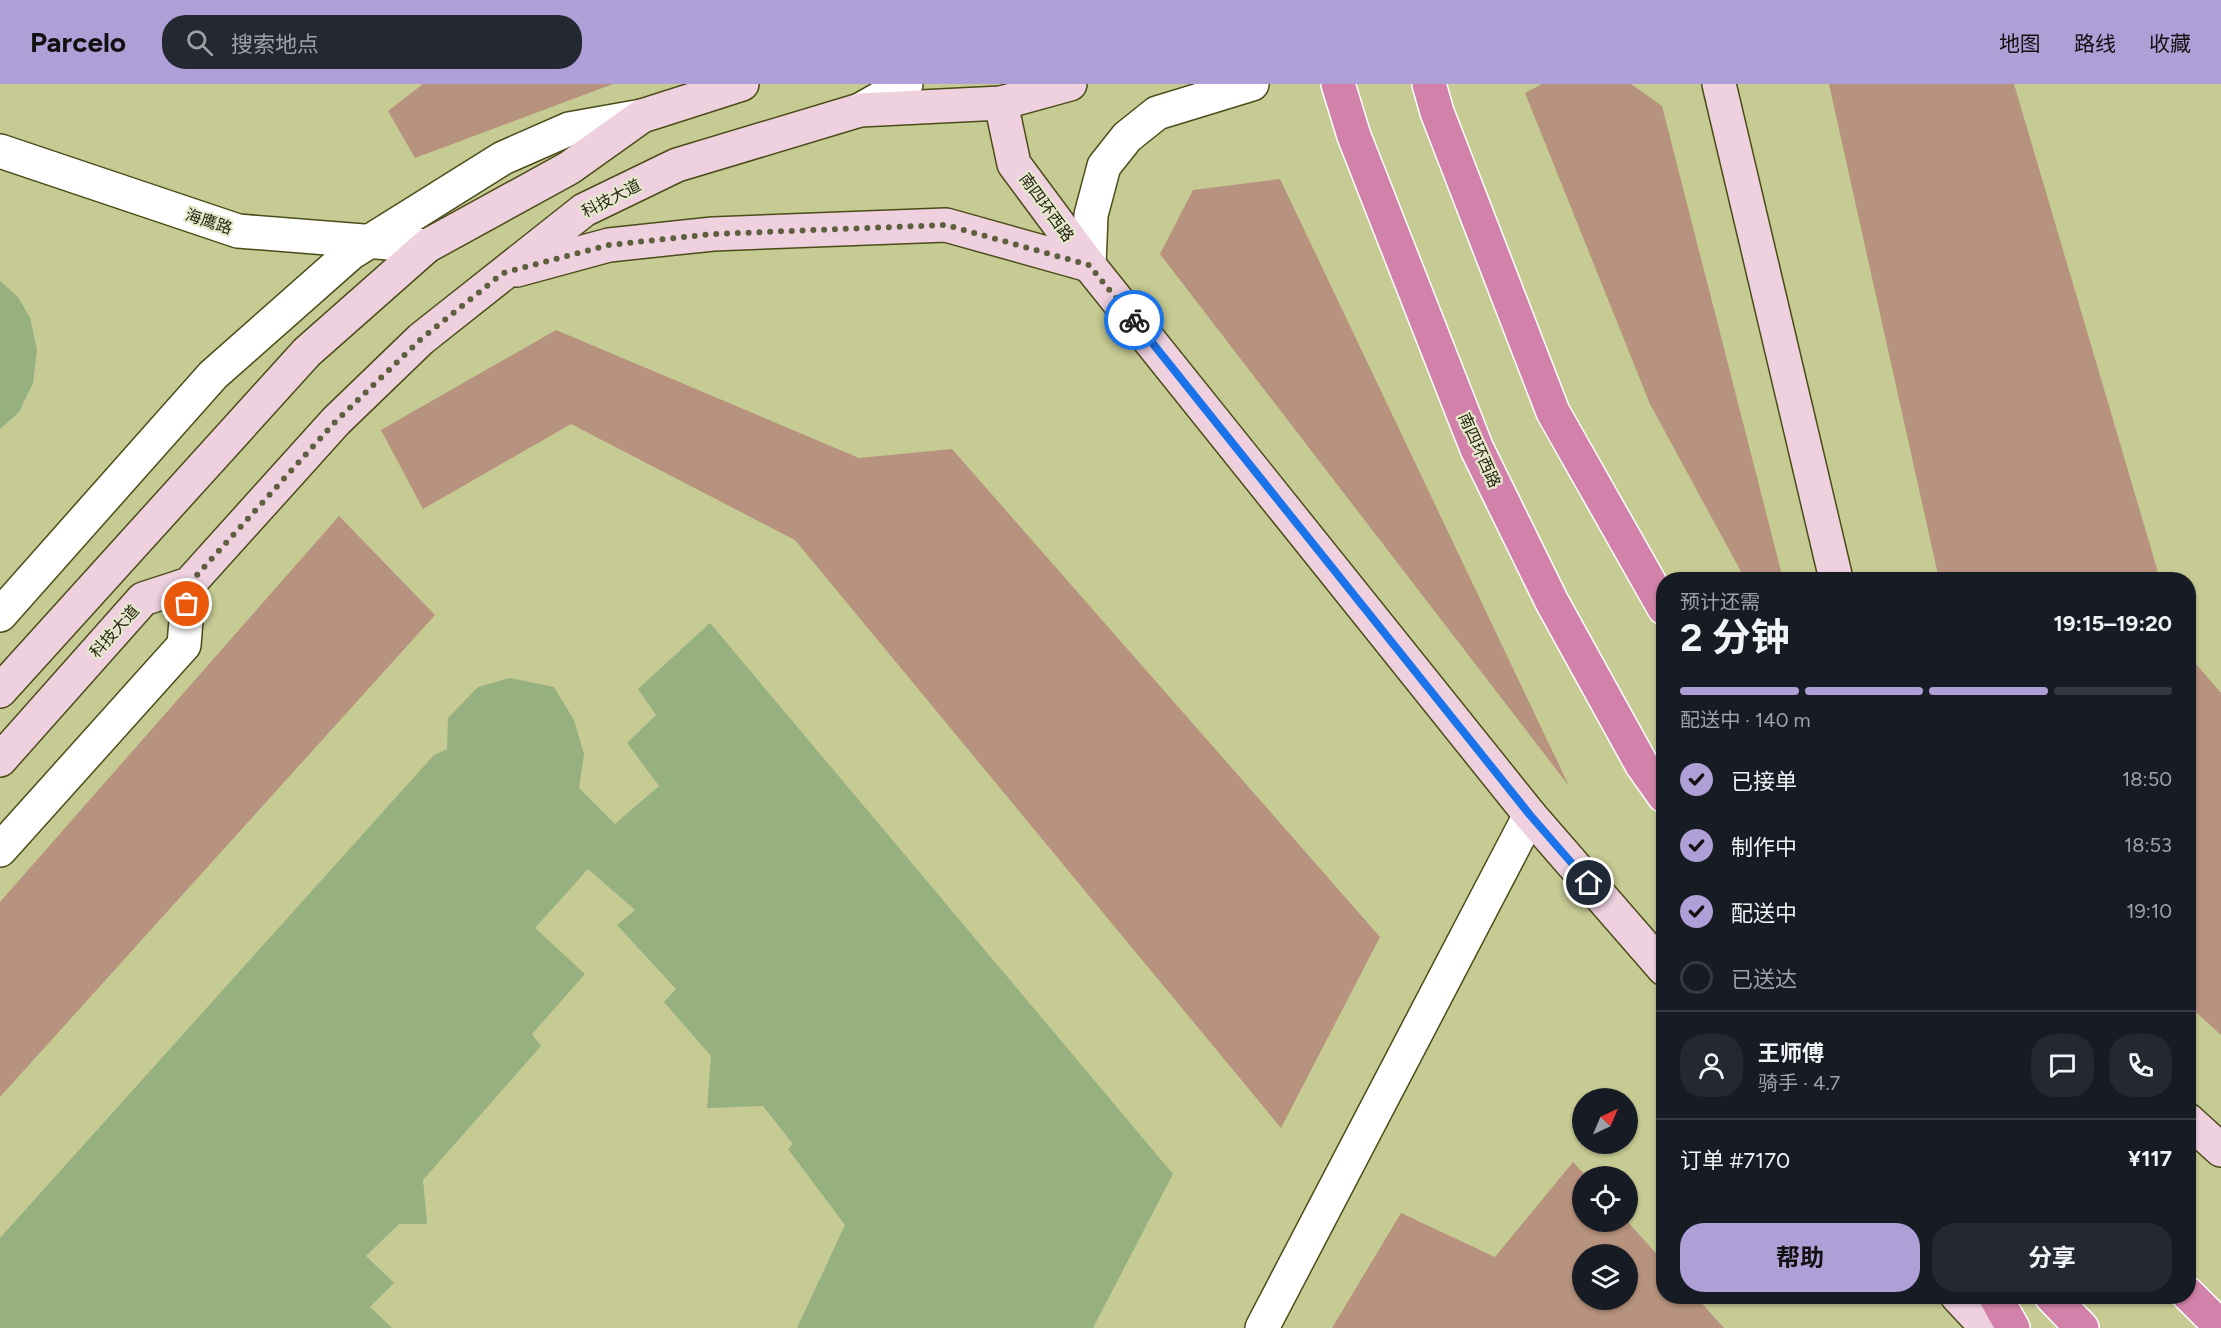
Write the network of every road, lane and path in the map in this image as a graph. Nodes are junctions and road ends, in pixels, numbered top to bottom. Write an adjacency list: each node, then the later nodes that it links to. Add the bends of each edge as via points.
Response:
1 (742, 84): 10 (main road)
2 (906, 84): 9 (street)
3 (1070, 84): 7 (main road, 科技大道)
4 (1252, 84): 14 (street, via 1157,113 1127,137 1104,166 1091,215)
5 (1338, 84): 22 (highway, 南四环西路, via 1354,136 1477,449 1552,602)
6 (1719, 84): 16 (main road)
7 (999, 94): 9 (main road, 科技大道); 14 (main road, 南四环西路, via 1014,164)
8 (1433, 98): 18 (highway, via 1553,411)
9 (860, 110): 15 (main road, 科技大道, via 677,165 584,210)
10 (642, 117): 12 (street, via 569,129 503,158); 13 (main road, via 569,168)
11 (0, 151): 12 (street, 海鹰路, via 238,231)
12 (370, 241): 13 (street, 海鹰路); 19 (street, via 351,253 213,375)
13 (427, 246): 20 (main road, via 307,352)
14 (1089, 265): 15 (main road, via 946,225 713,234 609,245); 23 (main road, 南四环西路)
15 (503, 273): 17 (main road, 科技大道, via 421,339 336,421)
16 (1834, 572)
17 (189, 584): 21 (main road, 科技大道, via 142,599); 24 (street, via 184,645)
18 (1656, 594)
19 (0, 615)
20 (0, 691)
21 (0, 760)
22 (1656, 785)
23 (1530, 815): 25 (main road, 南四环西路); 33 (street)
24 (0, 850)
25 (1656, 960)
26 (2196, 1127): 27 (main road)
27 (2221, 1150)
28 (2196, 1302): 32 (highway)
29 (1964, 1304): 34 (main road)
30 (2000, 1304): 35 (highway)
31 (2059, 1304): 36 (highway)
32 (2221, 1326)
33 (1262, 1328)
34 (1987, 1328)
35 (2013, 1328)
36 (2082, 1328)

